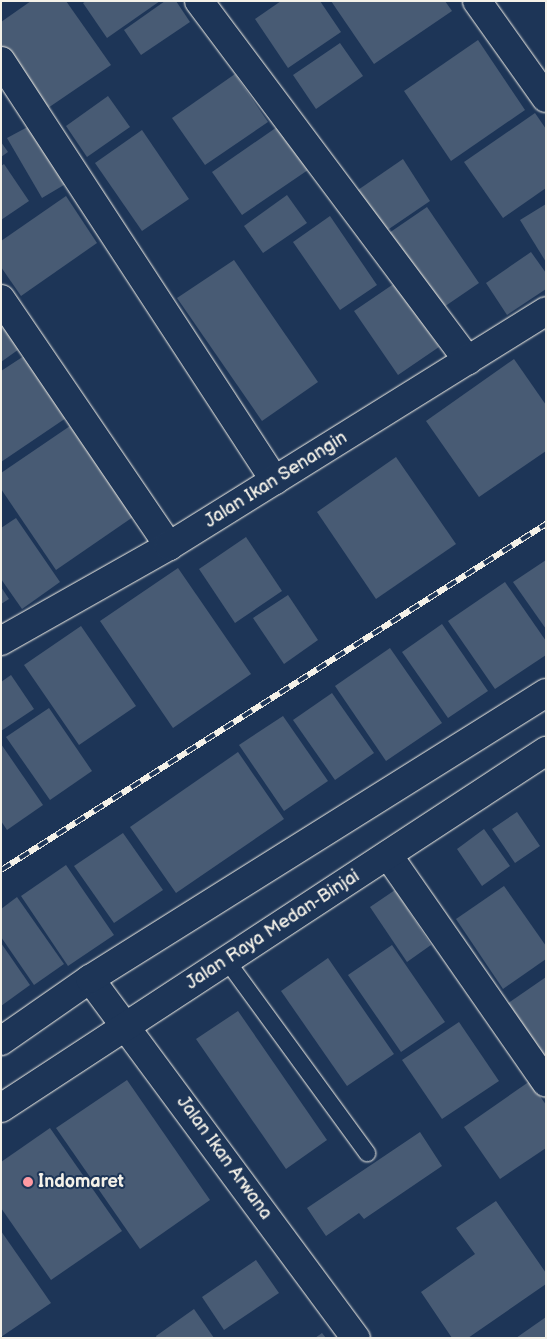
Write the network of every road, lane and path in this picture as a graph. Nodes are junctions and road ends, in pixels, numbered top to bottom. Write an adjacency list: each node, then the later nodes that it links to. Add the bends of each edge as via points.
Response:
1 (199, 1): 7 (street)
2 (477, 1): 4 (street)
3 (1, 61): 8 (street)
4 (546, 98)
5 (1, 299): 9 (street)
6 (546, 311): 7 (street, Jalan Ikan Senangin)
7 (468, 361): 8 (street, Jalan Ikan Senangin)
8 (276, 481): 9 (street, Jalan Ikan Senangin)
9 (169, 546): 10 (street, Jalan Ikan Senangin)
10 (1, 641)
11 (546, 693): 15 (street)
12 (546, 751): 13 (street, Jalan Raya Medan-Binjai)
13 (388, 855): 14 (street, Jalan Raya Medan-Binjai); 18 (street)
14 (228, 960): 16 (street, Jalan Raya Medan-Binjai); 20 (lane)
15 (90, 979): 16 (street, Jalan Ikan Arwana); 17 (street)
16 (126, 1024): 19 (street, Jalan Raya Medan-Binjai); 21 (street, Jalan Ikan Arwana)
17 (1, 1041)
18 (546, 1082)
19 (1, 1108)
20 (367, 1153)
21 (356, 1338)

